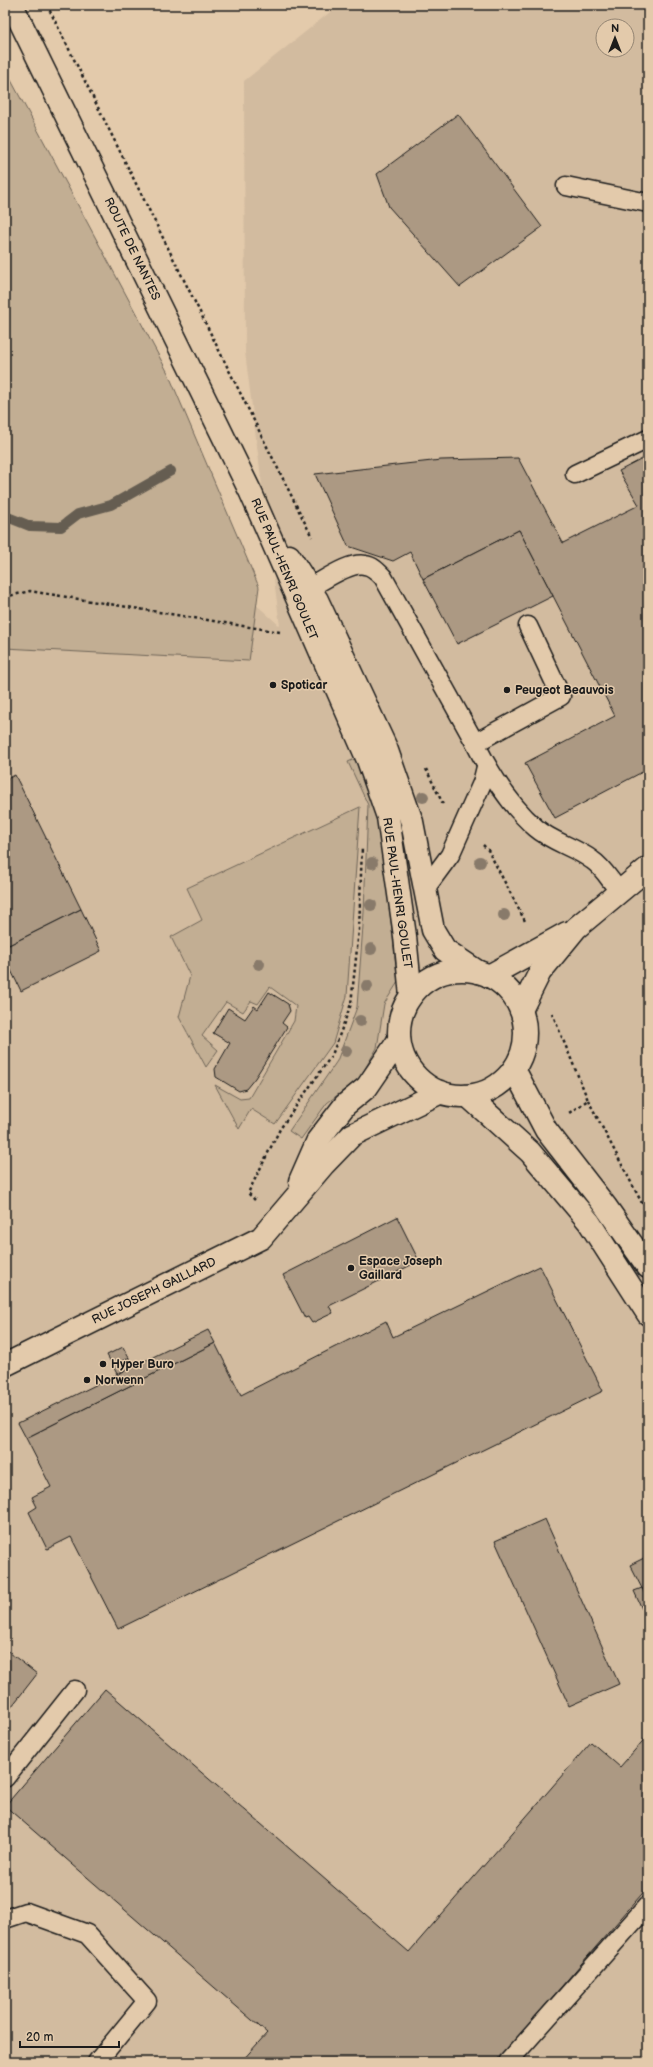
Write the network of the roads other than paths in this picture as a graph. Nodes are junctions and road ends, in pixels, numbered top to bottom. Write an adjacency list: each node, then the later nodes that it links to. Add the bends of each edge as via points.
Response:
1 (12, 5): 6 (main road, ROUTE DE NANTES)
2 (566, 186): 3 (lane)
3 (648, 203)
4 (648, 439): 5 (lane)
5 (574, 474)
6 (251, 493): 7 (main road, RUE PAUL-HENRI GOULET); 16 (main road, RUE PAUL-HENRI GOULET, via 368,760 388,818)
7 (309, 588): 9 (lane, via 353,565 364,564 375,569 383,578); 12 (main road, RUE PAUL-HENRI GOULET, via 317,600 386,748 412,822)
8 (528, 626): 9 (lane, via 561,696)
9 (475, 743): 10 (lane)
10 (486, 766): 12 (lane, via 482,783 450,855); 13 (lane, via 511,801 536,828 592,860)
11 (648, 868): 13 (main road)
12 (425, 889): 15 (main road, RUE PAUL-HENRI GOULET, via 433,930 445,950)
13 (620, 892): 14 (main road)
14 (576, 928): 15 (main road); 17 (main road, via 540,972)
15 (483, 974): 16 (main road, via 459,970 441,974 424,982); 17 (main road, via 508,990)
16 (411, 996): 18 (main road, via 399,1024)
17 (521, 1010): 19 (main road, via 525,1030 524,1044)
18 (399, 1040): 20 (main road, via 412,1072 425,1084); 22 (main road, via 367,1087 345,1105 318,1140)
19 (514, 1069): 21 (main road, via 502,1083); 23 (main road, via 546,1130 606,1207)
20 (441, 1092): 21 (main road, via 454,1096); 22 (main road, RUE JOSEPH GAILLARD, via 352,1135)
21 (468, 1096): 24 (main road, via 530,1152 589,1222)
22 (291, 1202): 25 (main road, RUE JOSEPH GAILLARD, via 261,1238)
23 (648, 1267)
24 (648, 1314)
25 (5, 1365)
26 (75, 1690): 27 (lane)
27 (5, 1778)
28 (648, 1905): 31 (lane)
29 (5, 1919): 30 (lane, via 26,1912 88,1934 147,2001)
30 (97, 2062)
31 (508, 2062)

